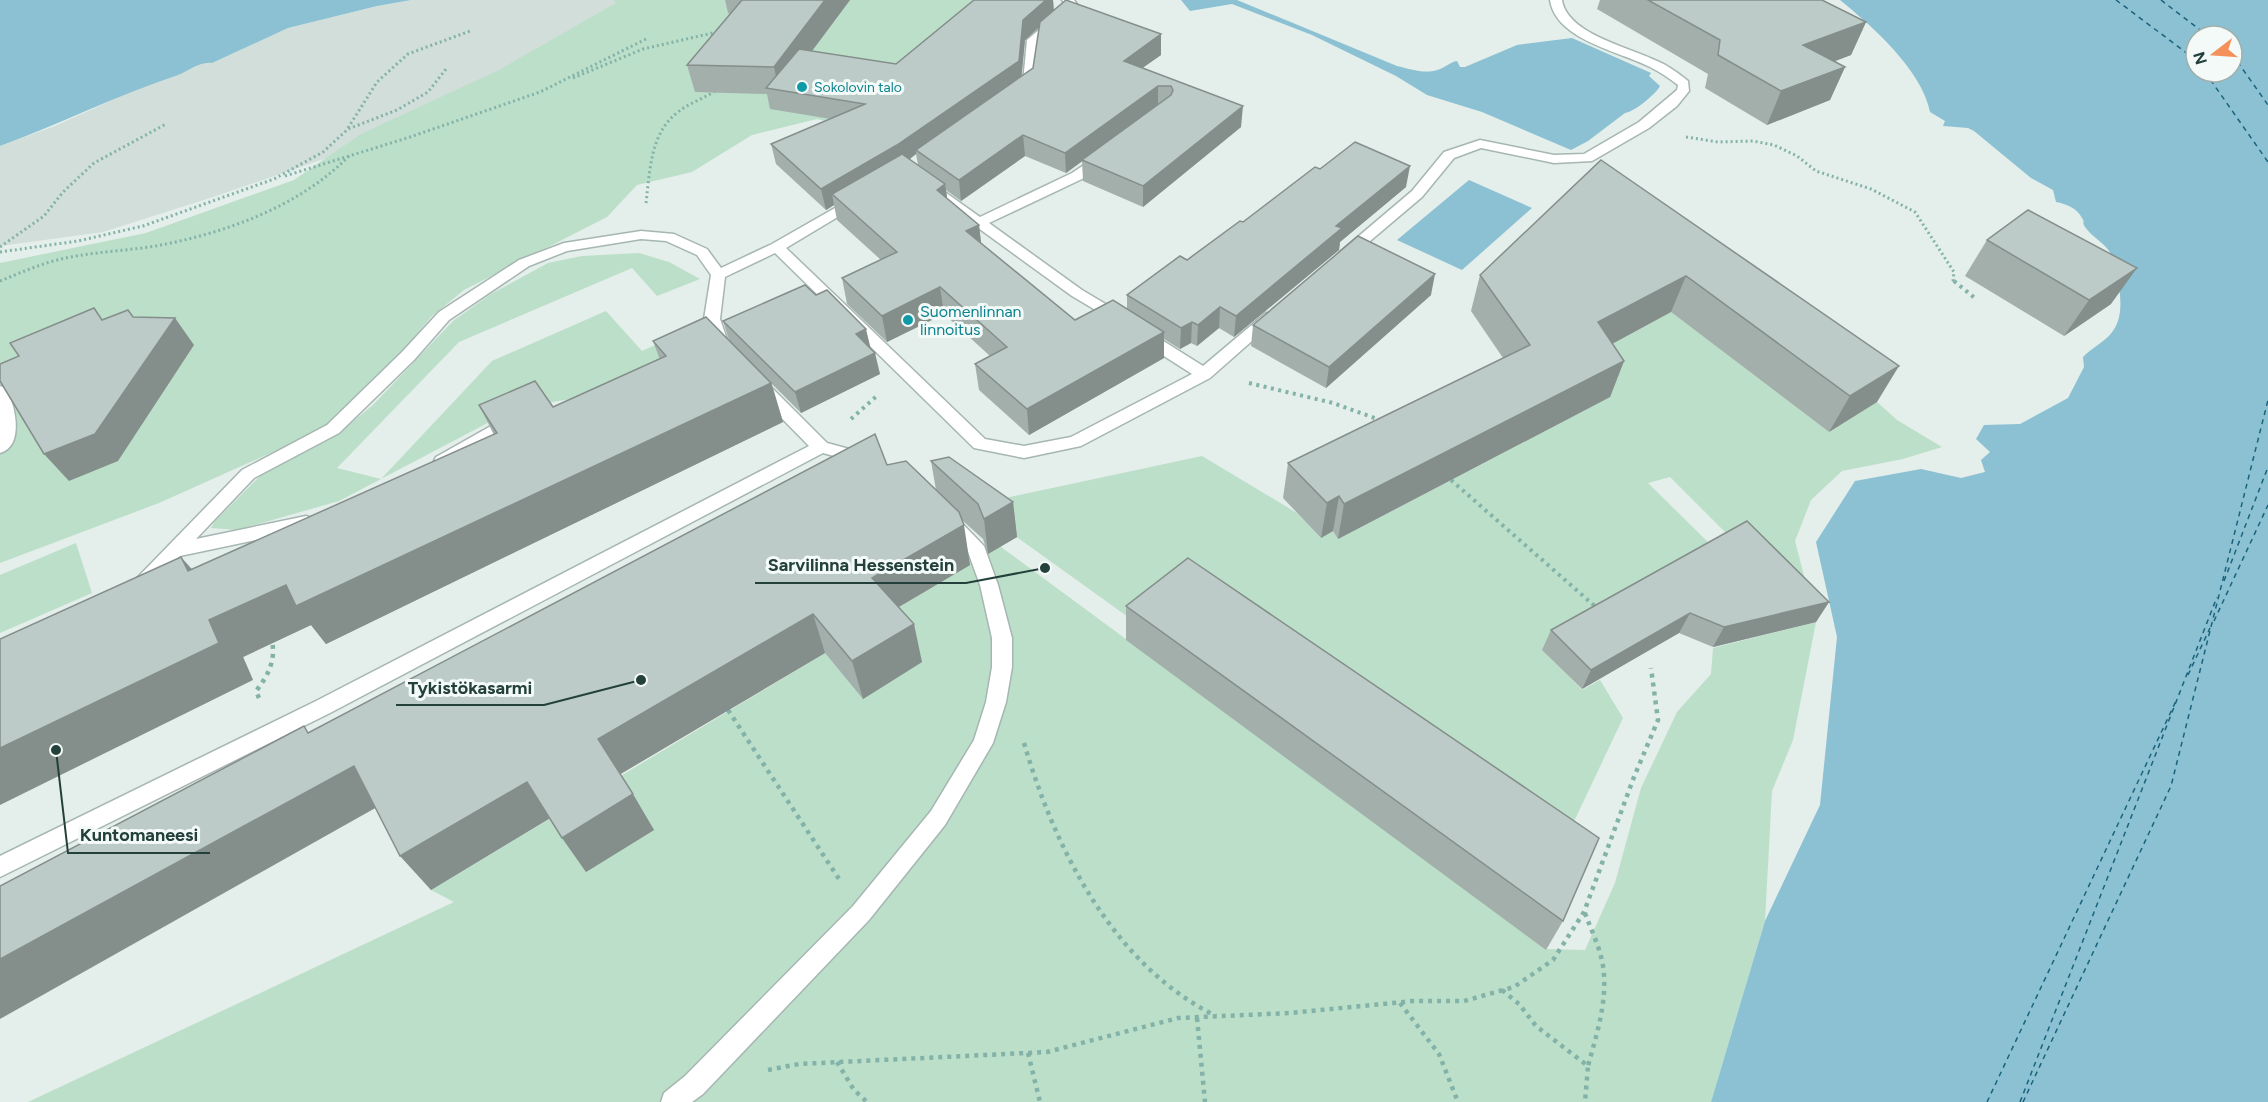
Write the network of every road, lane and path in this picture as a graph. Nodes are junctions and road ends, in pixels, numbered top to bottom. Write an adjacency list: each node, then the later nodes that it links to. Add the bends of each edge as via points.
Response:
1 (1068, 0): 9 (lane, via 1073,7 1033,40 1029,84)
2 (1556, 0): 11 (lane, via 1558,12 1582,32 1660,66 1684,84 1672,103)
3 (723, 30): 8 (path, via 643,49)
4 (470, 31): 12 (path, via 408,54 377,81)
5 (648, 38): 8 (path)
6 (446, 69): 12 (path, via 428,92 397,110)
7 (722, 85): 19 (path, via 678,111 663,126 656,139)
8 (540, 92): 14 (path)
9 (1010, 97)
10 (166, 124): 21 (path, via 94,163 44,216)
11 (1644, 125): 23 (lane, via 1587,158 1554,159 1480,144 1449,155 1417,194); 26 (path, via 1671,135 1774,145 1816,171 1871,189 1915,212 1950,264 1953,280)
12 (348, 129): 15 (path, via 323,152)
13 (1112, 150): 18 (lane, via 1077,176)
14 (350, 155): 15 (path); 25 (path, via 338,171 316,187 236,222 170,243 48,263)
15 (274, 179): 22 (path, via 143,226 78,241)
16 (925, 184): 18 (lane)
17 (866, 194): 20 (lane)
18 (980, 222): 29 (lane, via 1077,293)
19 (641, 235): 24 (lane, via 669,237 702,252); 40 (lane, via 564,247 524,263 482,290 444,316 333,429 248,474)
20 (777, 247): 24 (lane); 28 (lane)
21 (0, 248)
22 (0, 252)
23 (1337, 261)
24 (718, 275): 34 (lane, via 712,319 716,349 742,368)
25 (0, 281)
26 (1976, 299)
27 (1284, 306): 29 (lane)
28 (907, 374): 29 (lane, via 980,444 1024,452 1075,442); 34 (path, via 890,384)
29 (1204, 374): 32 (path, via 1333,403)
30 (0, 392): 33 (lane, via 8,410 5,441)
31 (528, 416): 36 (lane, via 509,420)
32 (1388, 426)
33 (0, 447)
34 (820, 447): 35 (lane); 48 (lane, via 323,707)
35 (878, 462)
36 (428, 470)
37 (1451, 480): 42 (path)
38 (933, 506): 50 (lane, via 975,546 989,585 1002,638 996,702 983,743 938,818)
39 (321, 519): 40 (lane)
40 (176, 550): 41 (lane)
41 (133, 593)
42 (1605, 615)
43 (272, 636): 45 (path, via 270,674)
44 (1651, 668): 49 (path, via 1658,720)
45 (256, 691)
46 (728, 710): 50 (path)
47 (1021, 733): 53 (path, via 1053,825 1100,908 1143,963 1180,996)
48 (0, 867)
49 (1584, 912): 51 (path, via 1553,960 1514,987); 57 (path, via 1603,964 1605,985)
50 (861, 913): 59 (lane)
51 (1502, 990): 52 (path, via 1464,1001); 57 (path, via 1536,1026)
52 (1400, 1003): 53 (path); 63 (path, via 1440,1054)
53 (1217, 1016): 54 (path)
54 (1197, 1018): 55 (path, via 1178,1018 1047,1052); 62 (path)
55 (1028, 1053): 56 (path); 61 (path)
56 (837, 1062): 58 (path); 60 (path, via 854,1090)
57 (1588, 1066): 64 (path)
58 (764, 1071)
59 (673, 1102)
60 (867, 1102)
61 (1040, 1102)
62 (1205, 1102)
63 (1458, 1102)
64 (1585, 1102)

